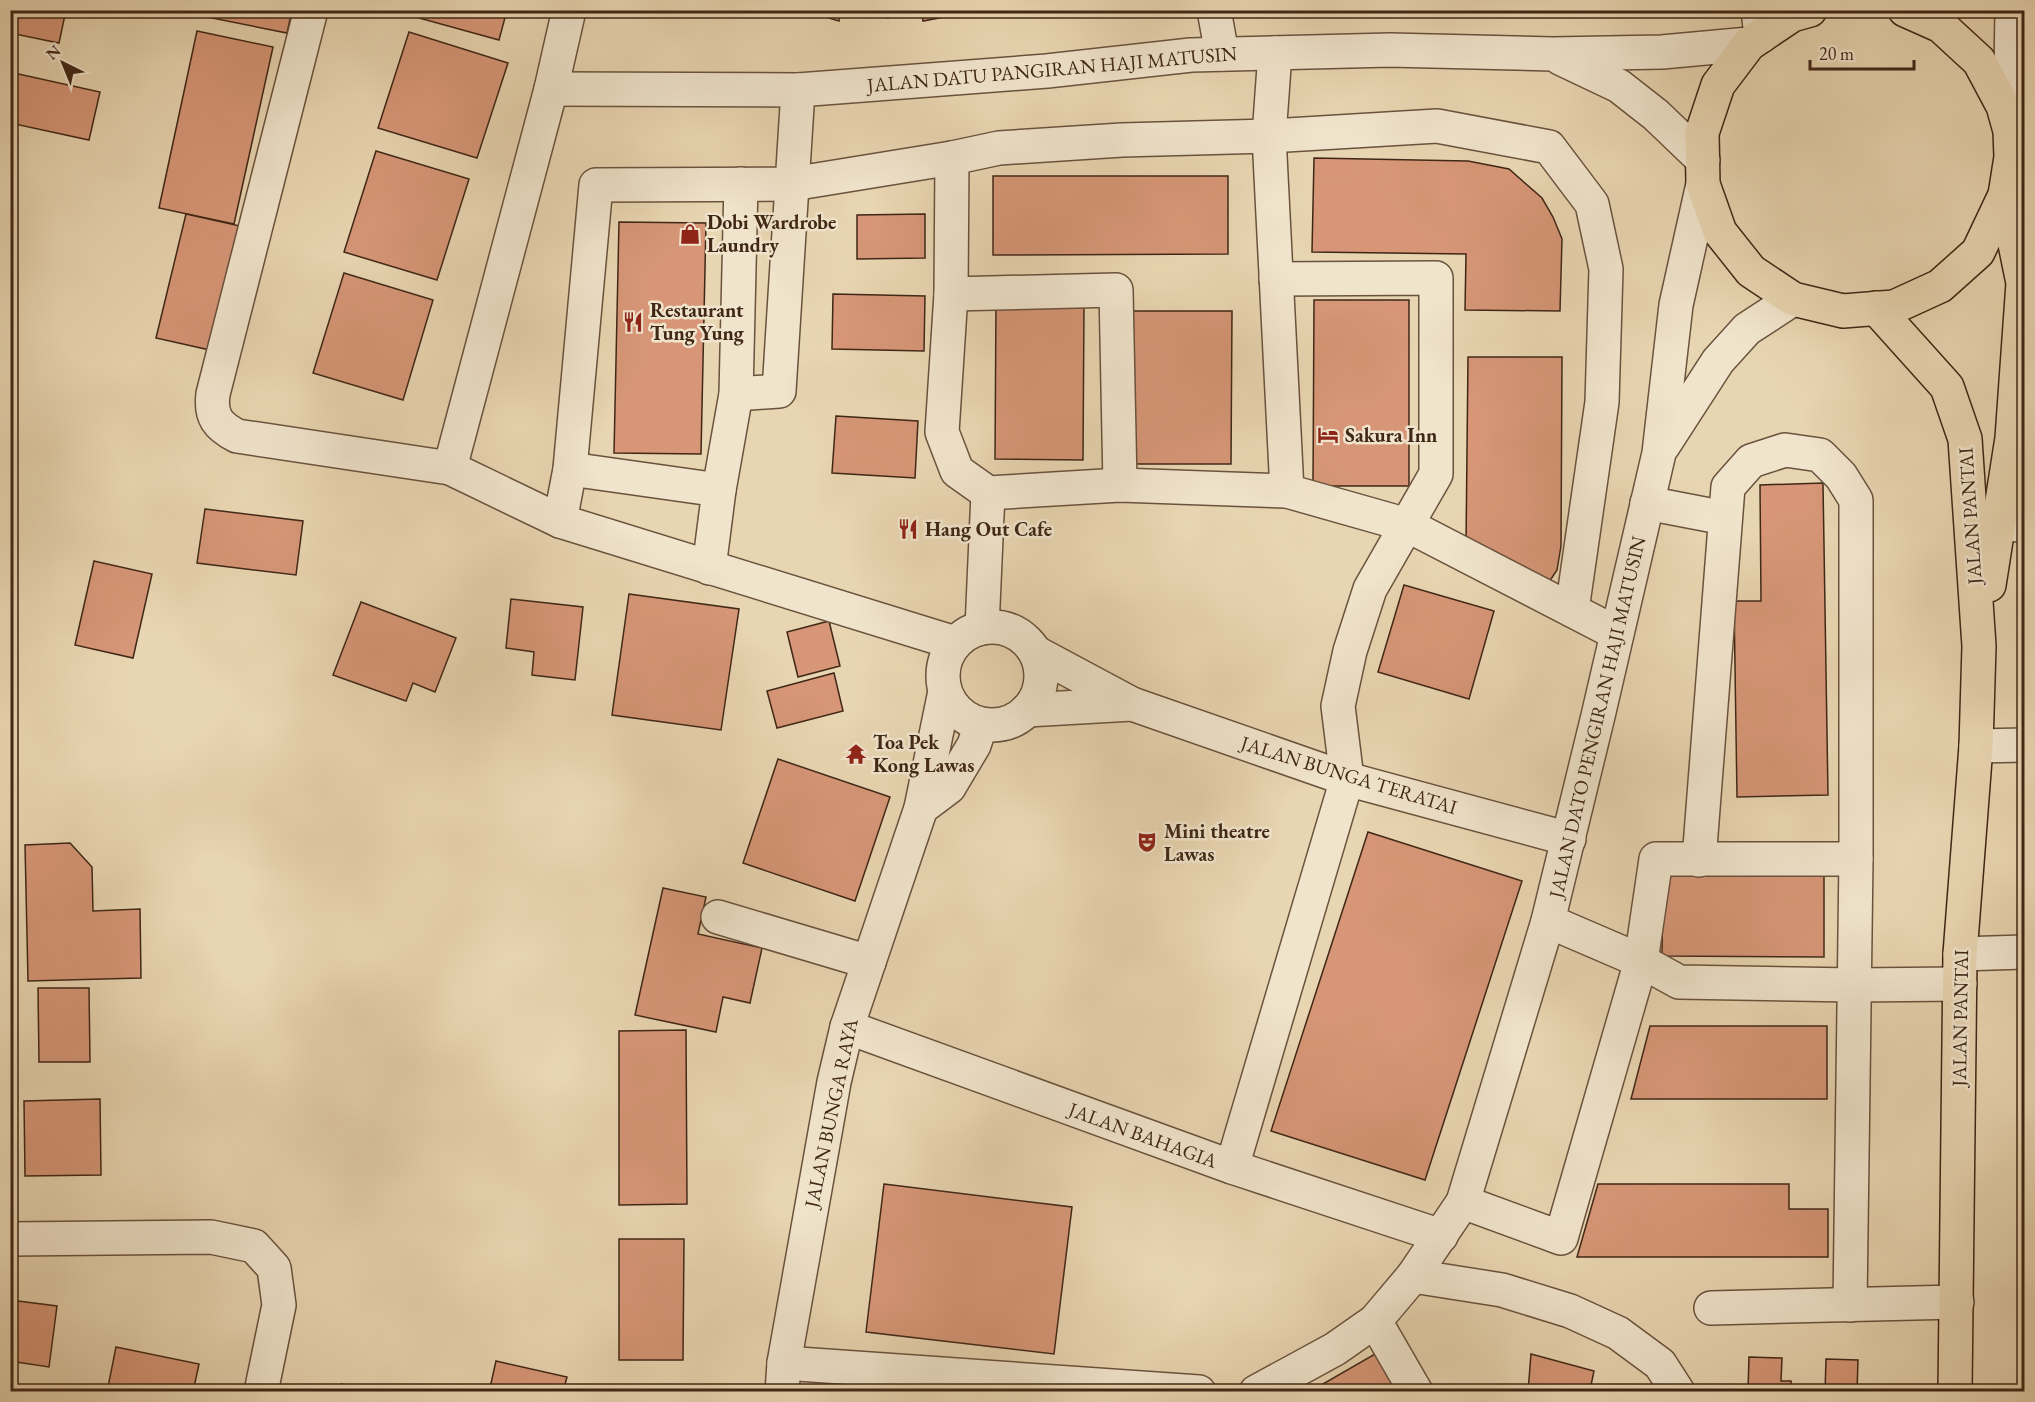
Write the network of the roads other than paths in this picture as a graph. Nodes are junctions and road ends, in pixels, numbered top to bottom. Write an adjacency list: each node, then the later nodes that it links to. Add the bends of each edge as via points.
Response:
1 (311, 10): 27 (street, via 211,406 223,429 237,436)
2 (569, 10): 11 (street)
3 (1214, 10): 9 (street)
4 (1810, 10): 7 (main road)
5 (1905, 10): 13 (main road, via 1941,26 1979,61 2003,106)
6 (2016, 15): 13 (street)
7 (1756, 30): 10 (street, JALAN DATU PANGIRAN HAJI MATUSIN, via 1662,52); 16 (main road, via 1718,85 1702,134)
8 (1275, 53): 9 (street, JALAN DATU PANGIRAN HAJI MATUSIN); 10 (street, JALAN DATU PANGIRAN HAJI MATUSIN, via 1390,50); 14 (street)
9 (1222, 54): 12 (street, JALAN DATU PANGIRAN HAJI MATUSIN)
10 (1553, 54): 16 (street, via 1619,86 1656,115)
11 (551, 89): 12 (street, JALAN DATU PANGIRAN HAJI MATUSIN); 27 (street)
12 (798, 90): 18 (street)
13 (2010, 131): 19 (main road, via 2011,157)
14 (1269, 136): 15 (street, via 999,148); 20 (street); 39 (street, via 1437,126 1549,147 1592,204 1606,269 1602,402)
15 (952, 158): 18 (street); 22 (street)
16 (1703, 172): 23 (main road, via 1720,232 1751,272); 26 (street, JALAN DATO PENGIRAN HAJI MATUSIN, via 1676,305)
17 (741, 184): 18 (street); 25 (street); 28 (street, via 596,185)
18 (792, 184): 25 (street, via 779,391)
19 (2005, 195): 21 (main road, JALAN PANTAI); 24 (main road, via 1978,252 1940,286 1894,307)
20 (1276, 279): 31 (street); 36 (street, via 1436,278 1436,474)
21 (2024, 283): 37 (main road, JALAN PANTAI, via 2012,438)
22 (951, 294): 29 (street, via 1116,290); 32 (street, via 942,432 957,471)
23 (1793, 299): 24 (main road, via 1843,311); 26 (street, via 1747,329 1718,361)
24 (1876, 308): 42 (main road, JALAN PANTAI, via 1947,387 1965,439)
25 (736, 394): 30 (street)
26 (1659, 453): 33 (street, JALAN DATO PENGIRAN HAJI MATUSIN)
27 (450, 468): 35 (street)
28 (570, 469): 30 (street); 35 (street)
29 (1120, 485): 31 (street); 32 (street)
30 (719, 490): 38 (street)
31 (1287, 491): 36 (street)
32 (988, 493): 41 (street)
33 (1647, 503): 34 (street); 40 (street, JALAN DATO PENGIRAN HAJI MATUSIN)
34 (1725, 518): 53 (street, via 1728,487 1751,461 1785,450 1820,455 1841,476 1856,500); 54 (street)
35 (560, 521): 38 (street)
36 (1407, 525): 39 (street); 50 (street, via 1370,589 1350,651 1338,706)
37 (2011, 525): 42 (main road, JALAN PANTAI)
38 (709, 568): 41 (street)
39 (1572, 610): 40 (street)
40 (1616, 633): 52 (street, JALAN DATO PENGIRAN HAJI MATUSIN)
41 (969, 635): 43 (street, via 997,626 1025,639); 44 (street, via 946,657 942,674)
42 (1979, 646): 49 (main road, JALAN PANTAI)
43 (1035, 652): 45 (street); 46 (street, via 1041,682)
44 (945, 691): 47 (street, via 952,706); 51 (street, JALAN BUNGA RAYA)
45 (1132, 704): 46 (street); 50 (street, JALAN BUNGA TERATAI)
46 (1027, 710): 47 (street, via 1014,720)
47 (981, 724): 51 (street, via 974,745 949,787)
48 (2025, 745): 49 (street)
49 (1977, 746): 60 (main road, JALAN PANTAI)
50 (1347, 779): 52 (street, JALAN BUNGA TERATAI); 63 (street)
51 (921, 808): 59 (street, JALAN BUNGA RAYA)
52 (1569, 839): 56 (street, JALAN DATO PENGIRAN HAJI MATUSIN)
53 (1856, 859): 54 (street); 61 (street)
54 (1699, 860): 58 (street, via 1656,860)
55 (718, 917): 59 (street)
56 (1548, 921): 58 (street); 64 (street, JALAN DATO PENGIRAN HAJI MATUSIN)
57 (2025, 952): 60 (street)
58 (1641, 961): 61 (street, via 1679,982); 64 (street, via 1561,1238)
59 (869, 962): 62 (street, JALAN BUNGA RAYA)
60 (1960, 969): 61 (street); 68 (main road, JALAN PANTAI)
61 (1854, 985): 69 (street)
62 (847, 1027): 63 (street, JALAN BAHAGIA); 72 (street, JALAN BUNGA RAYA)
63 (1232, 1167): 65 (street, JALAN BAHAGIA)
64 (1463, 1202): 65 (street, JALAN DATO PENGIRAN HAJI MATUSIN)
65 (1441, 1236): 67 (street, JALAN DATO PENGIRAN HAJI MATUSIN)
66 (10, 1239): 75 (street, via 211,1237 254,1246 274,1268 279,1305)
67 (1413, 1276): 71 (street, JALAN DATO PENGIRAN HAJI MATUSIN); 78 (street, via 1502,1290 1570,1311 1618,1334 1660,1364)
68 (1957, 1302): 69 (street); 79 (main road, JALAN PANTAI)
69 (1850, 1305): 70 (street)
70 (1711, 1308)
71 (1375, 1321): 73 (street, JALAN DATO PENGIRAN HAJI MATUSIN, via 1335,1349); 77 (street)
72 (783, 1377): 74 (street)
73 (1264, 1387)
74 (1106, 1388): 76 (street)
75 (261, 1392)
76 (1199, 1392)
77 (1416, 1392)
78 (1678, 1392)
79 (1955, 1392)

